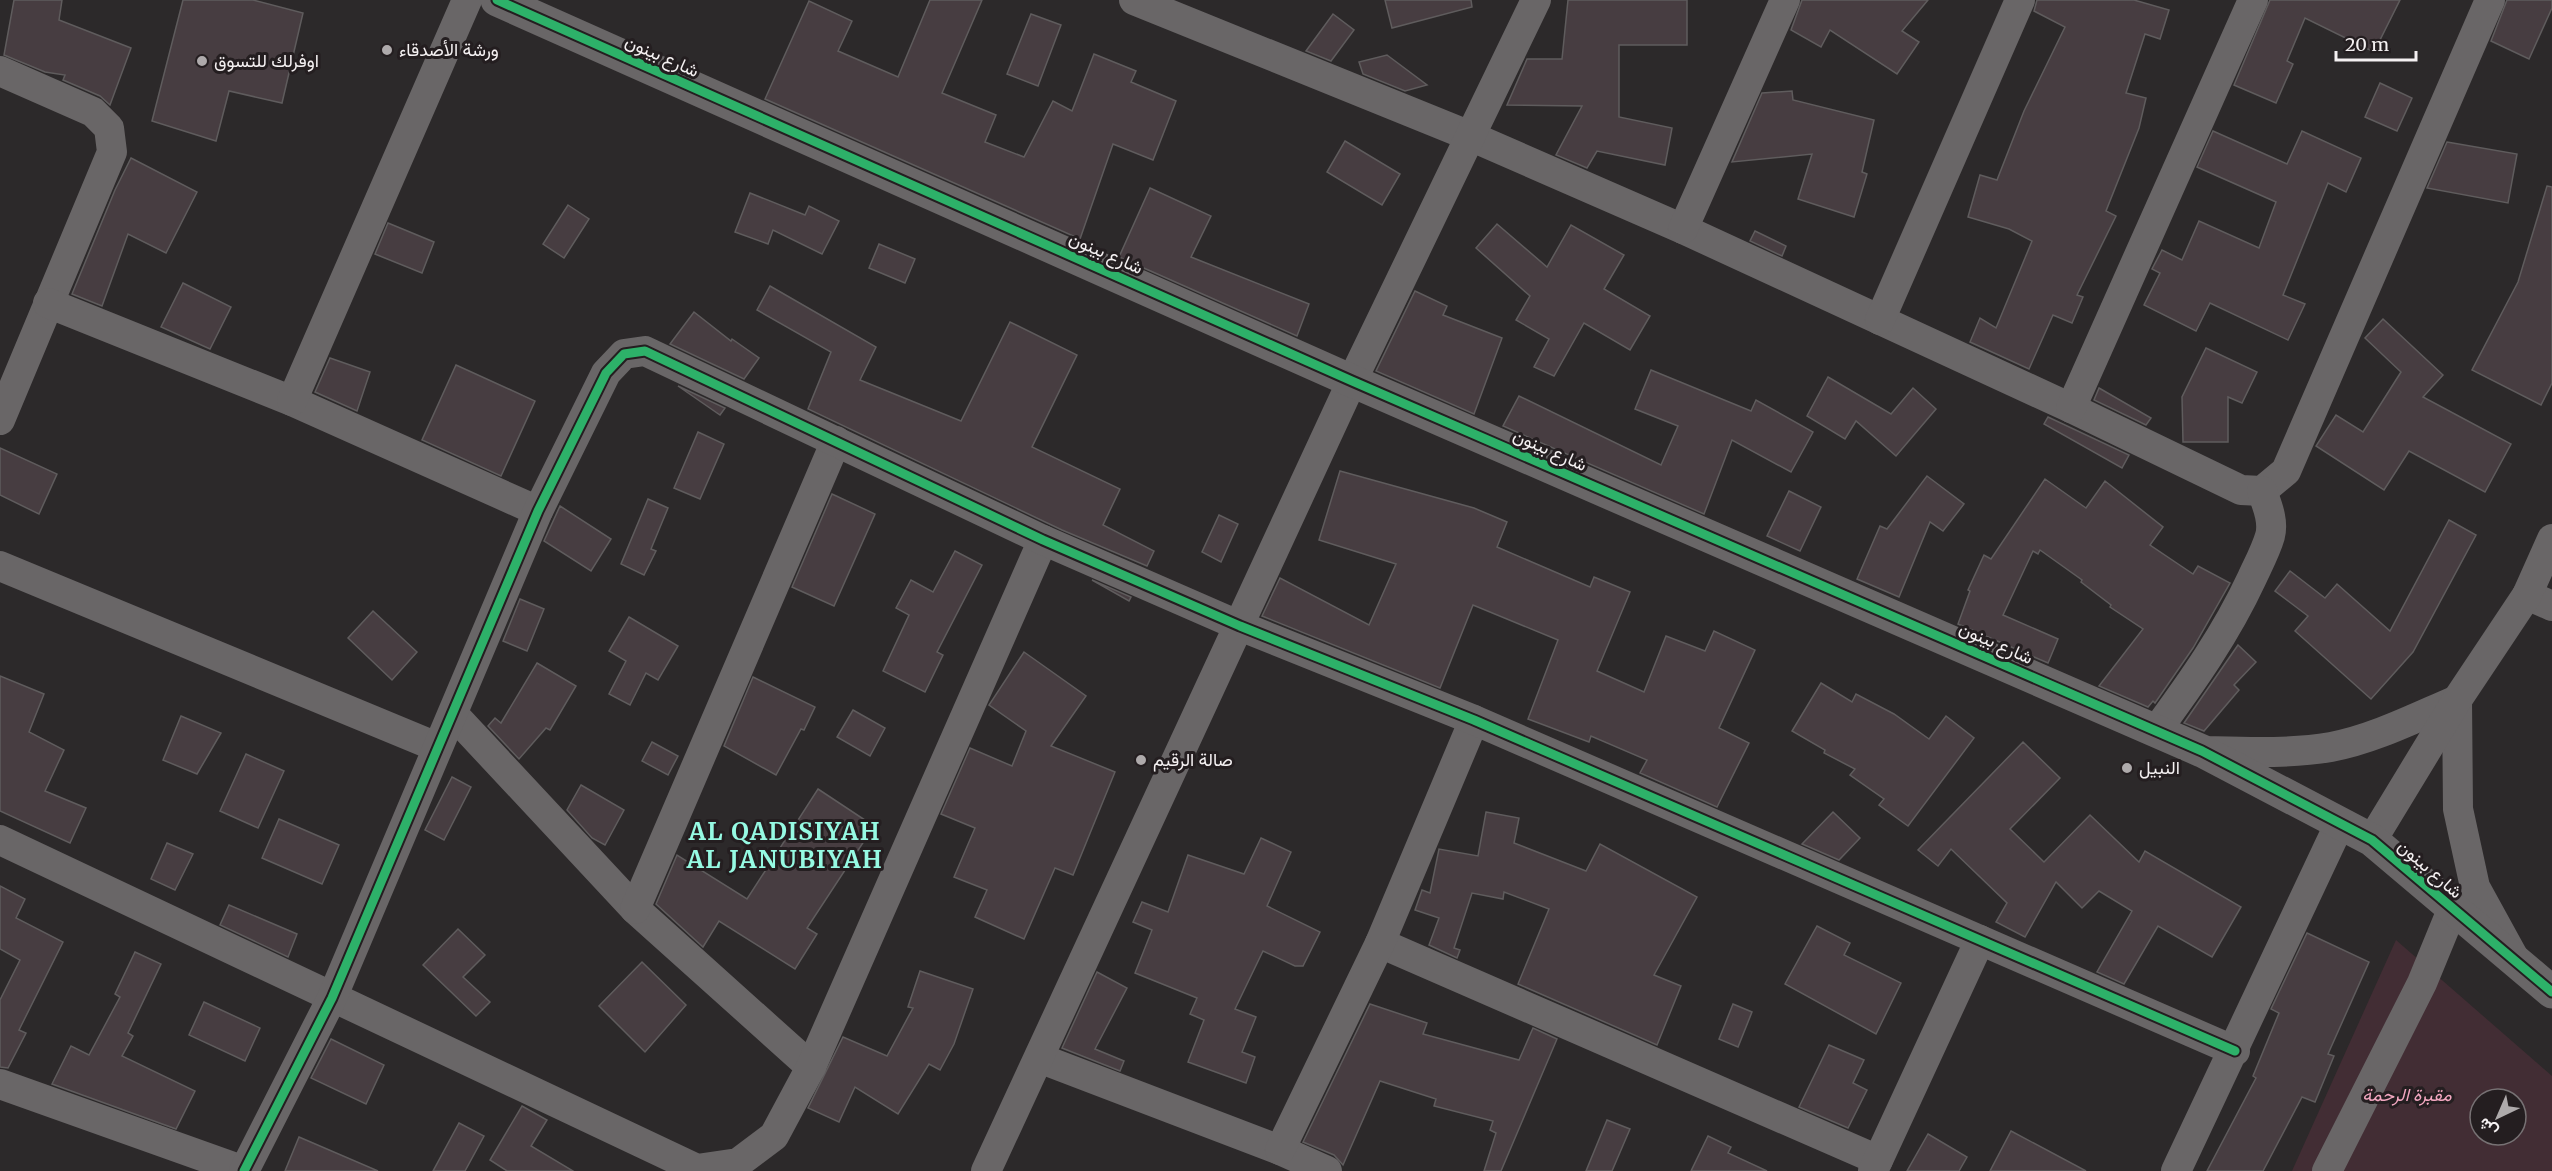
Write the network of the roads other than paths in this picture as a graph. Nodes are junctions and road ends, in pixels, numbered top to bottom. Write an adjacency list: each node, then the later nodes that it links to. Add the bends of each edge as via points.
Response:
1 (468, 0): 15 (street)
2 (497, 0): 14 (street, شارع بينون)
3 (1134, 0): 10 (street)
4 (1536, 0): 10 (street)
5 (1785, 0): 11 (street)
6 (2020, 0): 13 (street)
7 (2253, 0): 16 (street)
8 (2490, 0): 19 (street, via 2286,471)
9 (0, 71): 12 (street, via 93,112 109,128 112,152)
10 (1470, 136): 11 (street); 14 (street)
11 (1683, 230): 13 (street)
12 (48, 303): 15 (street); 17 (street)
13 (1880, 320): 16 (street)
14 (1352, 381): 25 (street); 29 (street, شارع بينون)
15 (292, 401): 20 (street)
16 (2071, 408): 19 (street, via 2241,490)
17 (0, 420)
18 (836, 441): 20 (street, via 645,351 624,354 606,373); 22 (street); 35 (street)
19 (2262, 491): 29 (street, via 2269,509 2271,534 2261,558 2237,611 2208,660)
20 (538, 511): 27 (street)
21 (2552, 539): 24 (street)
22 (1043, 540): 25 (street); 44 (street)
23 (0, 566): 30 (street)
24 (2539, 600): 26 (street)
25 (1240, 626): 28 (street); 43 (street)
26 (2457, 700): 31 (street, via 2333,746 2273,753); 34 (street); 39 (street, via 2458,809 2475,887)
27 (454, 715): 30 (street); 35 (street)
28 (1474, 720): 37 (street); 38 (street)
29 (2156, 731): 31 (street, شارع بينون)
30 (437, 747): 41 (street)
31 (2202, 751): 32 (street, شارع بينون)
32 (2339, 825): 34 (street, شارع بينون); 42 (street)
33 (0, 840): 41 (street)
34 (2372, 840): 36 (street, شارع بينون)
35 (635, 909): 44 (street)
36 (2452, 910): 39 (street, شارع بينون); 52 (street, via 2422,983)
37 (1980, 940): 42 (street); 47 (street)
38 (1380, 943): 46 (street); 47 (street)
39 (2515, 959): 40 (street, شارع بينون)
40 (2552, 992)
41 (332, 998): 44 (street, via 697,1169 738,1163 774,1136); 48 (street)
42 (2235, 1051): 51 (street)
43 (1039, 1058): 46 (street); 49 (street)
44 (811, 1066)
45 (2, 1091): 48 (street)
46 (1280, 1150): 50 (street)
47 (1876, 1166)
48 (244, 1171)
49 (986, 1171)
50 (1327, 1171)
51 (2176, 1171)
52 (2327, 1171)

